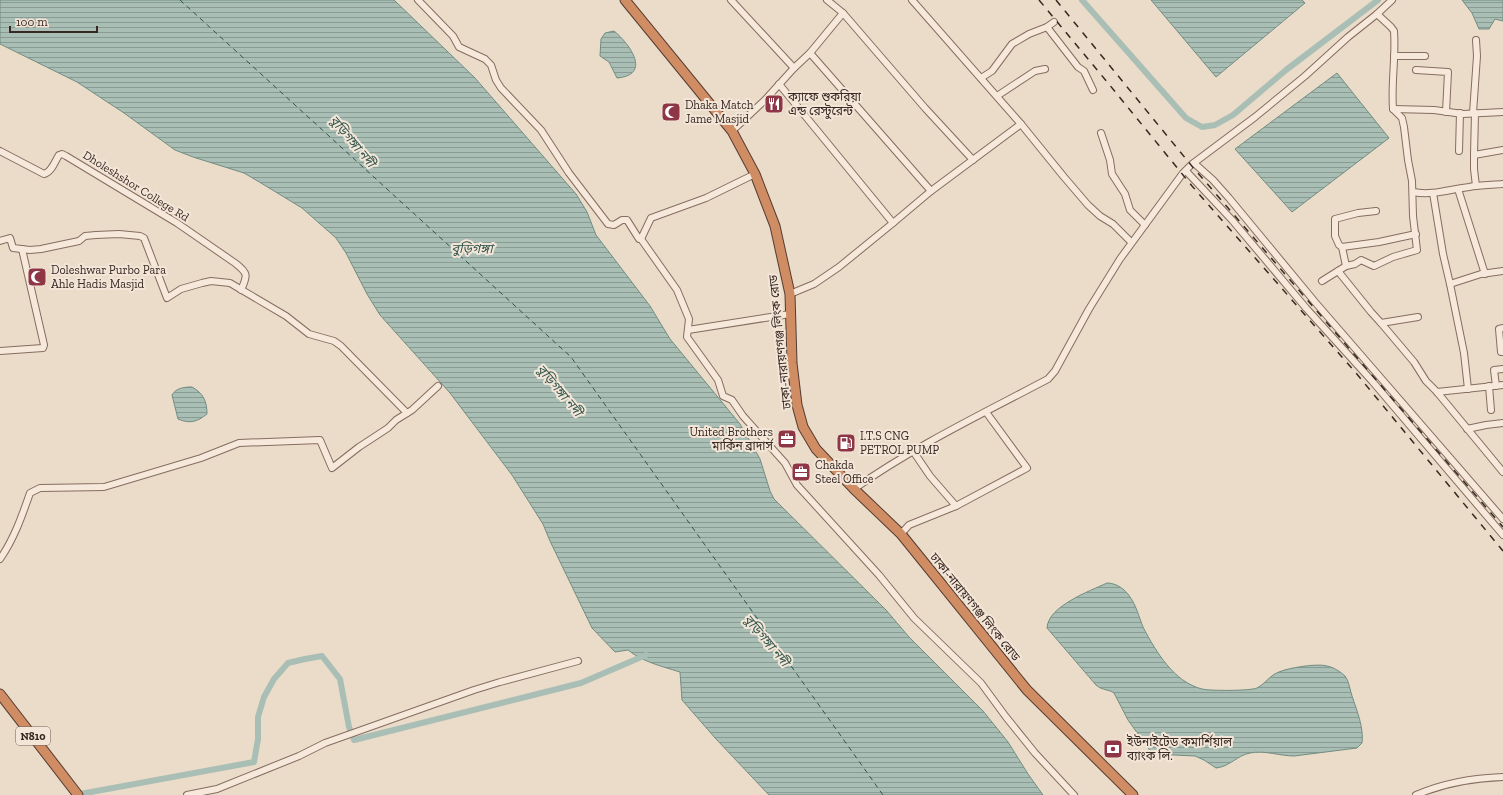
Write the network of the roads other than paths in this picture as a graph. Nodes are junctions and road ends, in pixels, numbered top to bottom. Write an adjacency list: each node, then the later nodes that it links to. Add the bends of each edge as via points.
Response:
1 (418, 0): 48 (street, via 453,36 459,47 485,59 491,66 501,88 541,130 569,173 608,224 614,225 627,220)
2 (625, 0): 28 (highway, ঢাকা-নারায়ণগঞ্জ লিংক রোড)
3 (731, 0): 15 (street)
4 (912, 0): 18 (street)
5 (1392, 0): 8 (street)
6 (830, 1): 7 (street)
7 (843, 13): 12 (street); 34 (street, via 924,108)
8 (1377, 14): 13 (street, via 1392,27); 35 (street, via 1255,117)
9 (1054, 22): 10 (street)
10 (1047, 27): 18 (street, via 1012,44 992,71); 20 (street, via 1084,71)
11 (1476, 40): 26 (street)
12 (810, 53): 15 (street); 41 (street)
13 (1394, 56): 14 (street); 22 (street)
14 (1425, 56)
15 (794, 68): 19 (street)
16 (1045, 69): 21 (street, via 1034,71)
17 (1416, 70): 23 (street, via 1448,72)
18 (981, 78): 21 (street)
19 (779, 84): 28 (street); 45 (street)
20 (1093, 90)
21 (997, 96): 27 (street)
22 (1393, 109): 23 (street); 42 (street, via 1402,118)
23 (1446, 112): 25 (street)
24 (1503, 112): 26 (street)
25 (1460, 113): 26 (street); 32 (street)
26 (1474, 113): 33 (street)
27 (1021, 124): 34 (street); 50 (street, via 1088,205)
28 (732, 131): 37 (highway, ঢাকা-নারায়ণগঞ্জ লিংক রোড)
29 (1101, 133): 46 (street, via 1112,174 1125,194 1130,210)
30 (1503, 150): 33 (street)
31 (0, 151): 59 (street, Dholeshshor College Rd, via 44,174 48,173 62,154 177,223 241,267 246,274)
32 (1459, 151)
33 (1474, 154): 39 (street)
34 (973, 160): 41 (street)
35 (1194, 163): 36 (street); 85 (street, via 1229,198 1315,302)
36 (1186, 171): 46 (street); 88 (street, via 1232,220)
37 (755, 174): 48 (street, via 706,198 651,218); 60 (highway, ঢাকা-নারায়ণগঞ্জ লিংক রোড, via 775,226)
38 (1503, 184): 39 (street)
39 (1476, 186): 40 (street)
40 (1458, 188): 43 (street); 56 (street)
41 (931, 191): 45 (street)
42 (1413, 192): 43 (street); 47 (street)
43 (1433, 193): 58 (street)
44 (1376, 211): 51 (street, via 1335,219 1335,236)
45 (893, 223): 60 (street, via 839,268 814,284)
46 (1145, 225): 50 (street)
47 (1416, 234): 51 (street); 53 (street, via 1417,250 1404,252 1374,266 1361,260)
48 (641, 239): 65 (street, via 677,290 689,319)
49 (0, 241): 52 (street, via 10,238 13,248)
50 (1131, 242): 76 (street, via 1089,309 1055,371 1048,379)
51 (1342, 247): 53 (street)
52 (22, 249): 59 (street, via 41,250 79,241 85,236 140,236 144,238 167,298 181,289 211,281 230,283); 66 (street, via 44,345 42,348)
53 (1346, 266): 54 (street)
54 (1338, 271): 57 (street); 63 (street)
55 (1503, 271): 56 (street)
56 (1485, 274): 58 (street)
57 (1322, 281)
58 (1450, 284): 73 (street, via 1464,353)
59 (241, 290): 77 (street, via 286,316 309,334 334,341)
60 (790, 294): 61 (highway, ঢাকা-নারায়ণগঞ্জ লিংক রোড)
61 (790, 314): 65 (street); 82 (highway, ঢাকা-নারায়ণগঞ্জ লিংক রোড, via 792,363 797,405 803,427 816,449)
62 (1418, 316): 63 (street)
63 (1381, 323): 74 (street, via 1414,362 1426,382)
64 (1503, 328): 67 (street, via 1499,329)
65 (688, 330): 95 (street, via 687,337 718,380 723,396 732,400 785,463 797,485 879,575 914,618 981,683 1035,753)
66 (0, 351)
67 (1503, 352)
68 (1503, 369): 72 (street, via 1494,370)
69 (1503, 385): 72 (street)
70 (438, 386): 77 (street)
71 (1489, 386): 72 (street); 73 (street); 75 (street)
72 (1496, 386)
73 (1468, 389): 74 (street)
74 (1437, 392): 79 (street)
75 (1491, 410)
76 (986, 412): 80 (street); 83 (street, via 1028,468)
77 (407, 413): 89 (street, via 332,468 320,440 239,443 201,458 104,487 40,488 30,493 8,548)
78 (1503, 423): 79 (street)
79 (1467, 430): 81 (street)
80 (913, 451): 82 (street); 83 (street, via 930,476)
81 (1503, 472)
82 (854, 489): 87 (highway, ঢাকা-নারায়ণগঞ্জ লিংক রোড)
83 (956, 506): 87 (street, via 909,525)
84 (1503, 507): 85 (street)
85 (1497, 512): 86 (street)
86 (1503, 519)
87 (901, 534): 96 (highway, ঢাকা-নারায়ণগঞ্জ লিংক রোড, via 1027,690)
88 (1503, 535)
89 (0, 559)
90 (578, 661): 94 (street, via 500,682 358,730 217,788)
91 (0, 694): 93 (highway, N810)
92 (1503, 777): 97 (street, via 1457,781)
93 (78, 795)
94 (187, 795)
95 (1074, 795)
96 (1133, 795)
97 (1416, 795)

